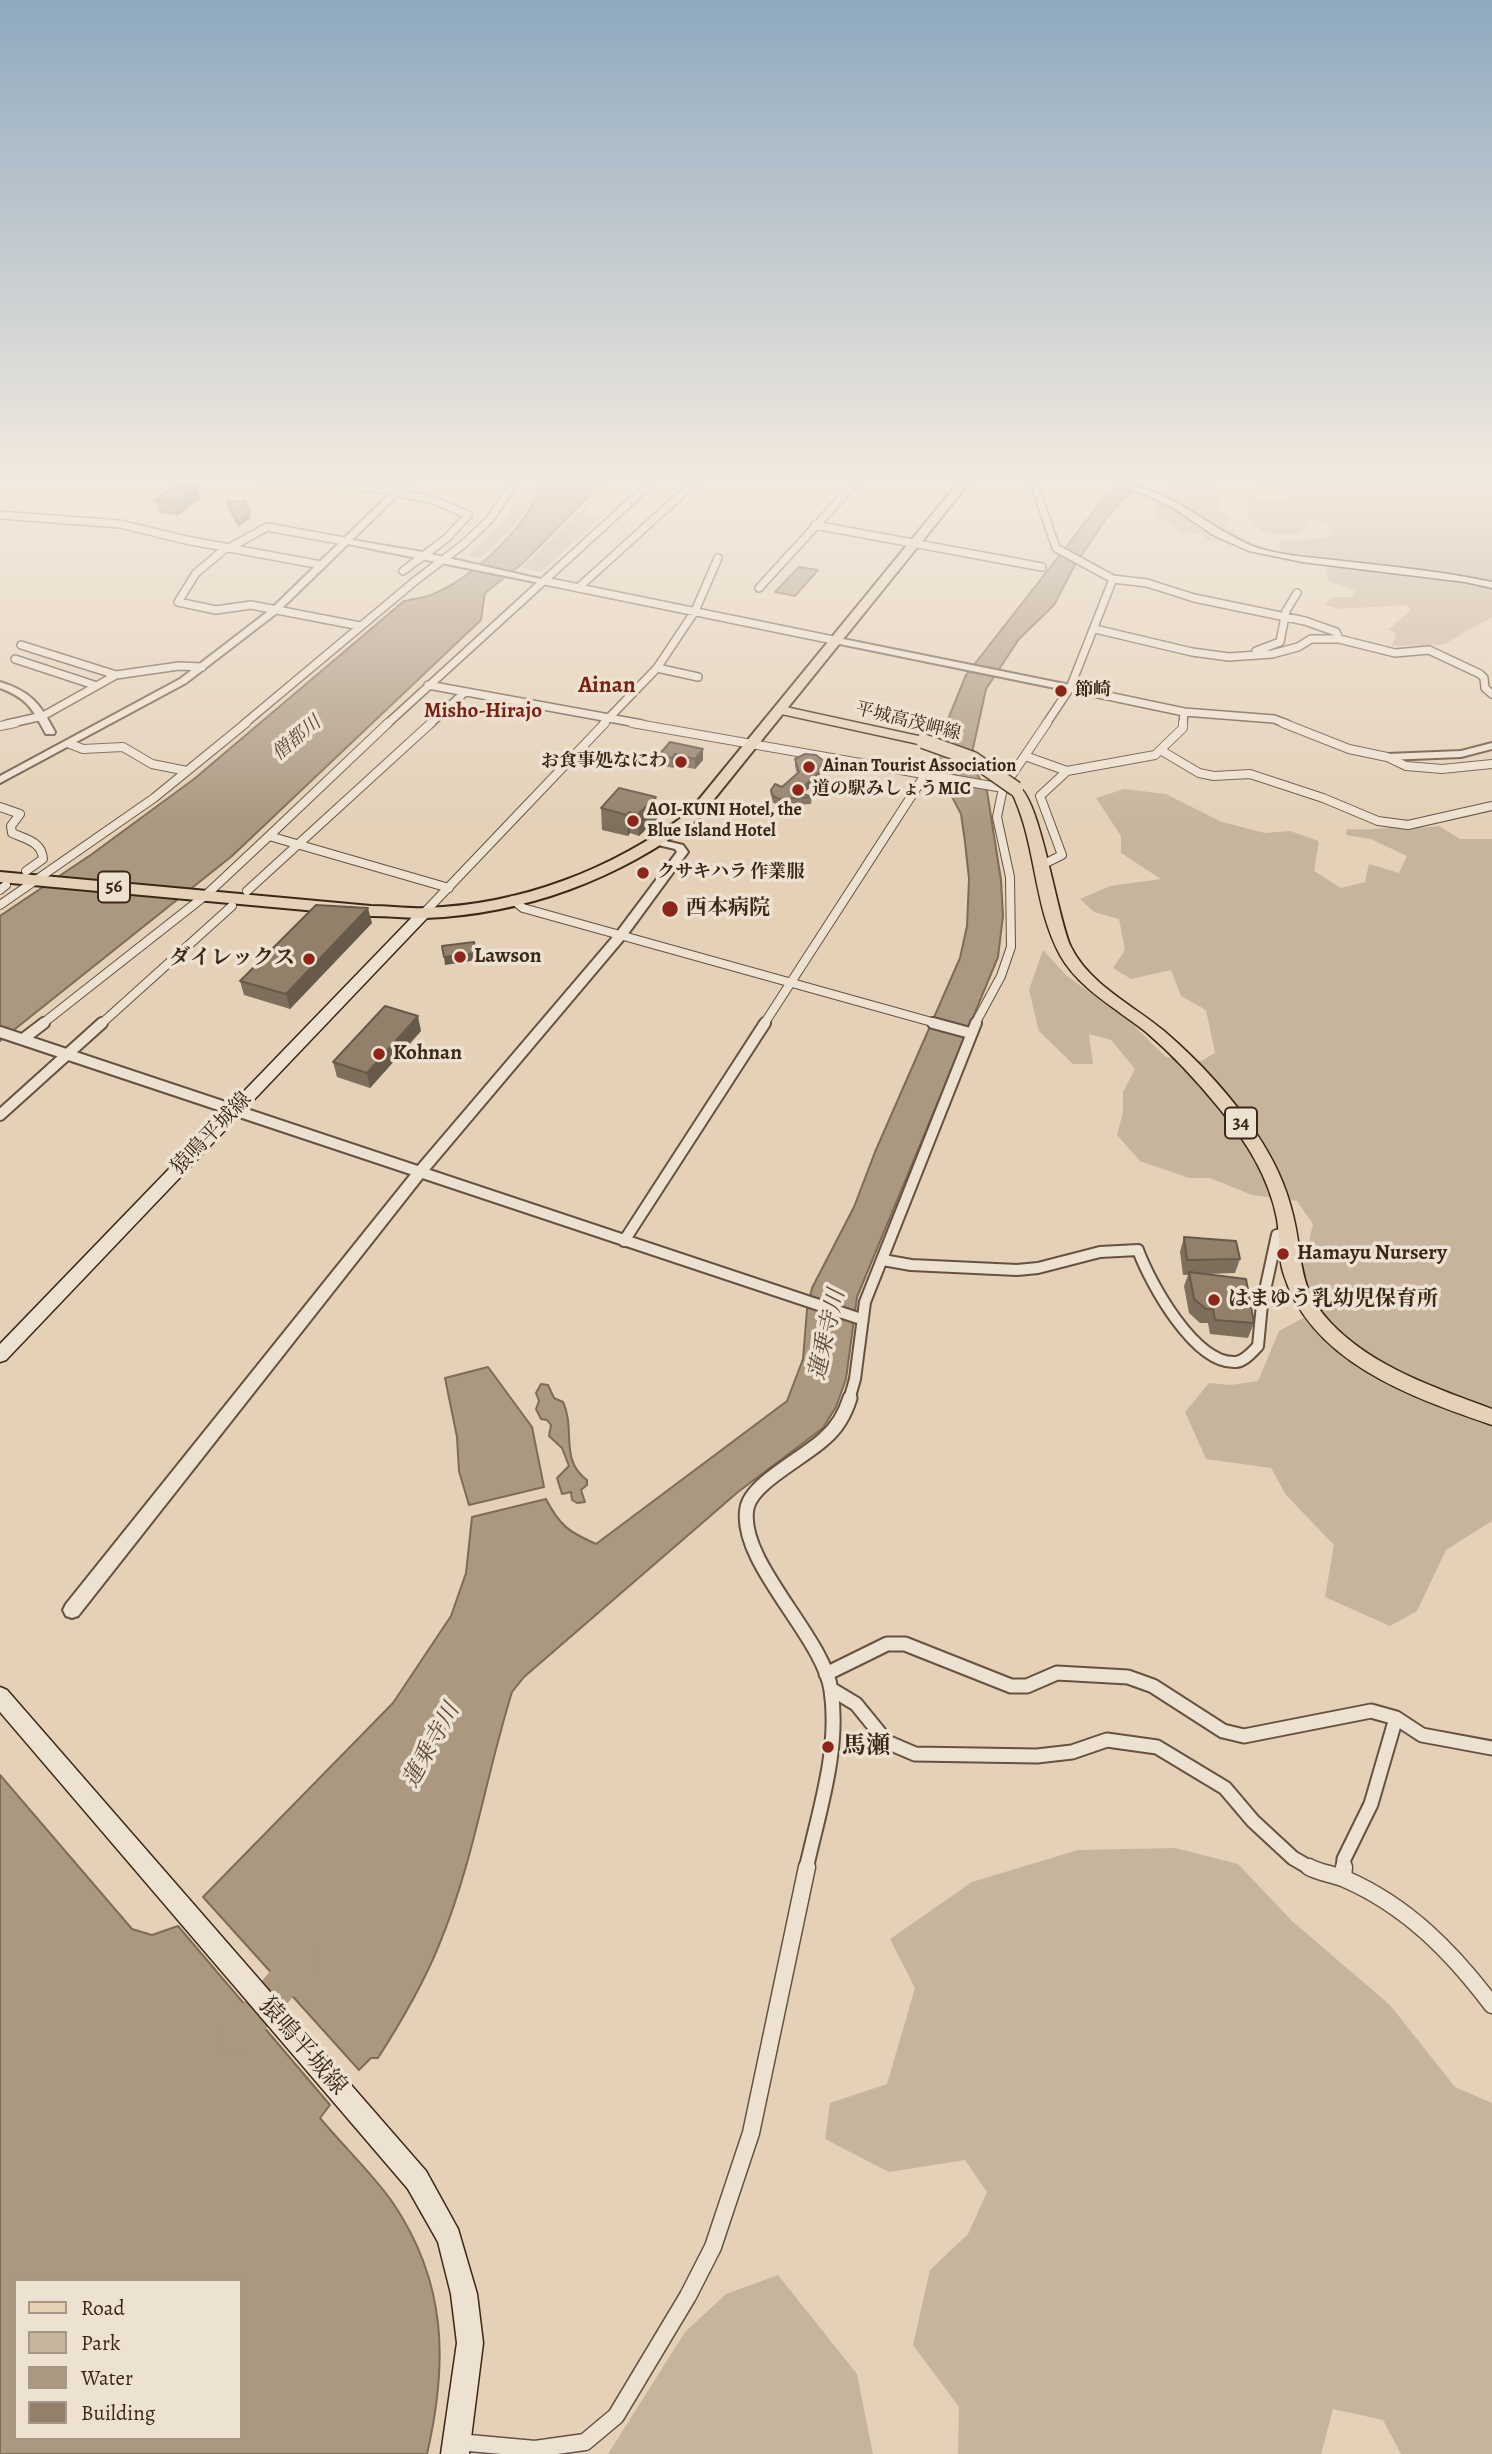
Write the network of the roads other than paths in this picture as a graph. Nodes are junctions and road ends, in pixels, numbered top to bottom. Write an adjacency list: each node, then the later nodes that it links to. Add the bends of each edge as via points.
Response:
1 (181, 598): 11 (street, via 178,602 216,610 251,606)
2 (288, 598): 11 (street)
3 (397, 598): 14 (street)
4 (525, 598): 27 (street)
5 (626, 598): 12 (street)
6 (701, 598): 12 (street)
7 (873, 598): 17 (highway, 56)
8 (1106, 598): 15 (street)
9 (1192, 598): 13 (street)
10 (1293, 598): 13 (street)
11 (274, 611): 14 (street); 21 (street)
12 (695, 611): 17 (street); 22 (street)
13 (1283, 617): 16 (street, via 1336,632); 19 (street, via 1280,642)
14 (360, 626): 47 (street)
15 (1095, 629): 19 (street, via 1192,652); 28 (street)
16 (1339, 639): 19 (street, via 1319,638); 30 (street, via 1395,653 1435,652 1480,674 1486,691)
17 (838, 641): 28 (street); 31 (highway, 56)
18 (21, 645): 23 (street)
19 (1250, 657)
20 (15, 659): 26 (street)
21 (202, 667): 23 (street); 37 (street)
22 (657, 668): 24 (street); 34 (street)
23 (116, 675): 26 (street)
24 (698, 677)
25 (0, 685): 33 (street, via 26,694)
26 (94, 685): 33 (street)
27 (428, 685): 29 (street); 55 (street)
28 (1070, 688): 32 (street); 43 (street)
29 (465, 692): 34 (street); 57 (street)
30 (1492, 694)
31 (781, 710): 39 (highway, 56); 52 (main road, 平城高茂岬線 / 34, bridge, via 967,754)
32 (1184, 712): 41 (street, via 1183,728); 44 (street, via 1274,719 1349,749)
33 (43, 716): 35 (street); 36 (street)
34 (610, 718): 39 (street); 61 (street)
35 (0, 726)
36 (50, 732): 37 (street, via 60,738); 42 (street)
37 (85, 736): 38 (street)
38 (70, 744): 42 (street); 47 (street, via 83,749 123,747 152,764)
39 (752, 745): 49 (street); 56 (highway, 56, via 693,816)
40 (1492, 746): 44 (street, via 1461,754)
41 (1162, 751): 46 (street); 48 (street)
42 (52, 753): 50 (street)
43 (1025, 756): 48 (street); 52 (street)
44 (1387, 757): 45 (street, via 1406,766 1442,769)
45 (1492, 764)
46 (1186, 767): 51 (street); 53 (street, via 1214,776 1250,774 1378,821 1408,825)
47 (187, 771): 59 (street, via 95,840)
48 (1067, 771): 58 (street, via 1040,796 1062,855)
49 (928, 776): 52 (street); 69 (street)
50 (0, 780)
51 (1193, 780)
52 (1010, 788): 71 (street, via 997,817 1010,877 1011,947 1001,976); 77 (main road, 34, via 1029,817 1059,938 1069,957 1084,976 1160,1035 1254,1140 1273,1173)
53 (1492, 806)
54 (0, 807): 59 (street, via 20,814 10,826 12,833 44,852)
55 (269, 836): 57 (street); 63 (street)
56 (658, 842): 64 (highway, 56, via 597,874); 68 (street, via 682,852)
57 (297, 844): 61 (street); 62 (street)
58 (1048, 862)
59 (33, 877): 60 (highway, 56); 63 (highway, 56); 65 (street)
60 (2, 884)
61 (449, 888): 67 (street)
62 (247, 891)
63 (198, 894): 67 (highway, 56); 72 (street)
64 (513, 900): 67 (highway, 56); 68 (street, via 523,908)
65 (0, 905)
66 (232, 906): 73 (street)
67 (424, 913): 74 (main road, 猿鳴平城線)
68 (621, 935): 69 (street); 76 (street)
69 (792, 981): 71 (street); 78 (street)
70 (0, 1031): 72 (street)
71 (967, 1032): 79 (street)
72 (20, 1038): 73 (street)
73 (67, 1055): 74 (street); 75 (street)
74 (235, 1110): 76 (street); 81 (main road, 猿鳴平城線)
75 (0, 1115)
76 (420, 1172): 78 (street); 83 (street)
77 (1287, 1233): 79 (street, via 1278,1236 1265,1282 1258,1346 1235,1362 1209,1354 1177,1320 1143,1267 1138,1250 1110,1250 1037,1269 998,1271 897,1265); 82 (main road, 34, via 1293,1273 1304,1301 1346,1348 1414,1387)
78 (624, 1241): 80 (street)
79 (883, 1260): 80 (street)
80 (856, 1318): 84 (street, via 855,1379 840,1422 750,1497 746,1510 750,1535 767,1575)
81 (0, 1355)
82 (1492, 1417)
83 (72, 1610)
84 (826, 1674): 85 (street); 87 (street, via 887,1644 905,1644 1011,1686 1027,1686 1058,1673 1128,1677 1153,1686 1223,1731 1244,1737 1371,1711)
85 (831, 1689): 89 (street, via 859,1706 879,1737 895,1751 1037,1756 1107,1741 1157,1747 1225,1788 1293,1858 1316,1871); 91 (street, via 832,1747 751,2133 713,2247 616,2416 585,2442 535,2449)
86 (0, 1697): 91 (main road, 猿鳴平城線, via 416,2180 449,2238 464,2294 470,2343)
87 (1395, 1718): 88 (street, via 1422,1735); 89 (street, via 1371,1804 1344,1859)
88 (1492, 1748)
89 (1343, 1878): 90 (street, via 1397,1907 1427,1930)
90 (1492, 2005)
91 (457, 2448)

